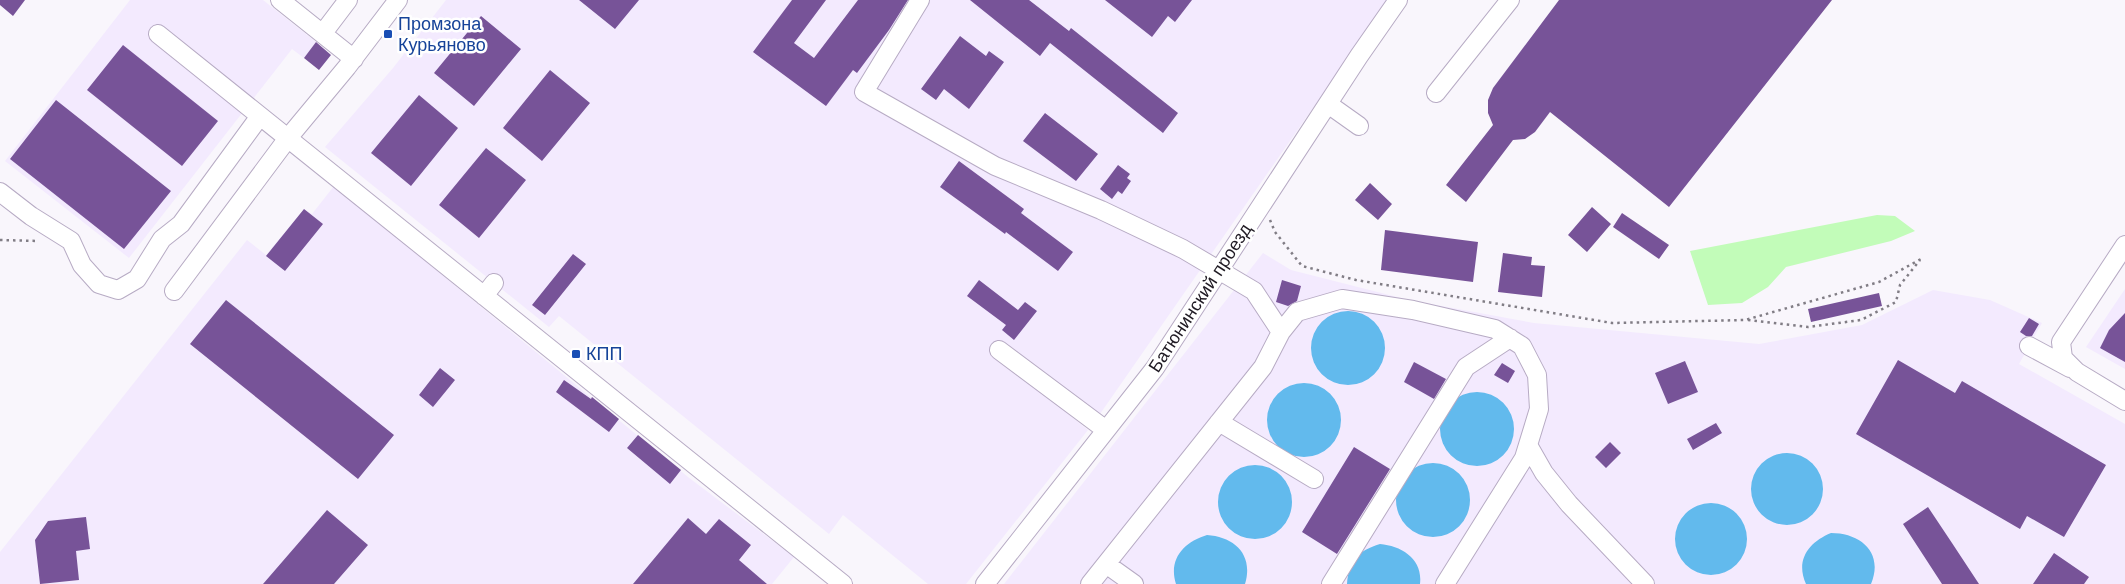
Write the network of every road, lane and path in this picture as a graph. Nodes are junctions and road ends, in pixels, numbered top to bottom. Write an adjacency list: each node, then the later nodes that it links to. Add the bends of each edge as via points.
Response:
1 (280, 0): 7 (street)
2 (348, 0): 7 (street)
3 (398, 0): 9 (street)
4 (920, 0): 20 (street, via 864,92 995,166 1143,230)
5 (1398, 0): 11 (street, Батюнинский проезд)
6 (1510, 0): 10 (street)
7 (323, 33): 9 (street)
8 (158, 34): 12 (street)
9 (354, 59): 14 (street)
10 (1436, 93)
11 (1328, 104): 13 (street); 16 (street, Батюнинский проезд)
12 (260, 116): 14 (street); 15 (street, via 181,224 162,240 137,279 118,290 99,284 82,265 71,240 31,216)
13 (1359, 126)
14 (288, 138): 21 (street); 34 (street, via 328,159)
15 (0, 192)
16 (1262, 204): 20 (street, Батюнинский проезд); 22 (path, via 1275,232 1302,266 1356,280 1612,324)
17 (0, 240): 18 (path)
18 (43, 240)
19 (2125, 246): 27 (street, via 2061,342 2063,358)
20 (1219, 271): 23 (street, via 1254,291); 30 (street, Батюнинский проезд, via 1155,368)
21 (174, 291)
22 (1745, 320): 22 (path, via 1808,327 1861,320 1896,302 1900,285 1920,259 1879,282)
23 (1281, 332): 24 (street, via 1297,312 1342,299 1413,310 1495,329); 29 (street, via 1263,367)
24 (1510, 338): 31 (street, via 1522,346 1537,375 1539,409); 38 (street, via 1466,367)
25 (2029, 346): 27 (street)
26 (999, 350): 30 (street)
27 (2078, 372): 28 (street)
28 (2125, 401)
29 (1219, 422): 32 (street); 33 (street)
30 (1106, 430): 35 (street, Батюнинский проезд)
31 (1528, 445): 39 (street, via 1524,458); 40 (street, via 1544,473 1569,504)
32 (1314, 479)
33 (1106, 564): 36 (street); 37 (street)
34 (843, 584)
35 (985, 584)
36 (1090, 584)
37 (1134, 584)
38 (1331, 584)
39 (1444, 584)
40 (1645, 584)

